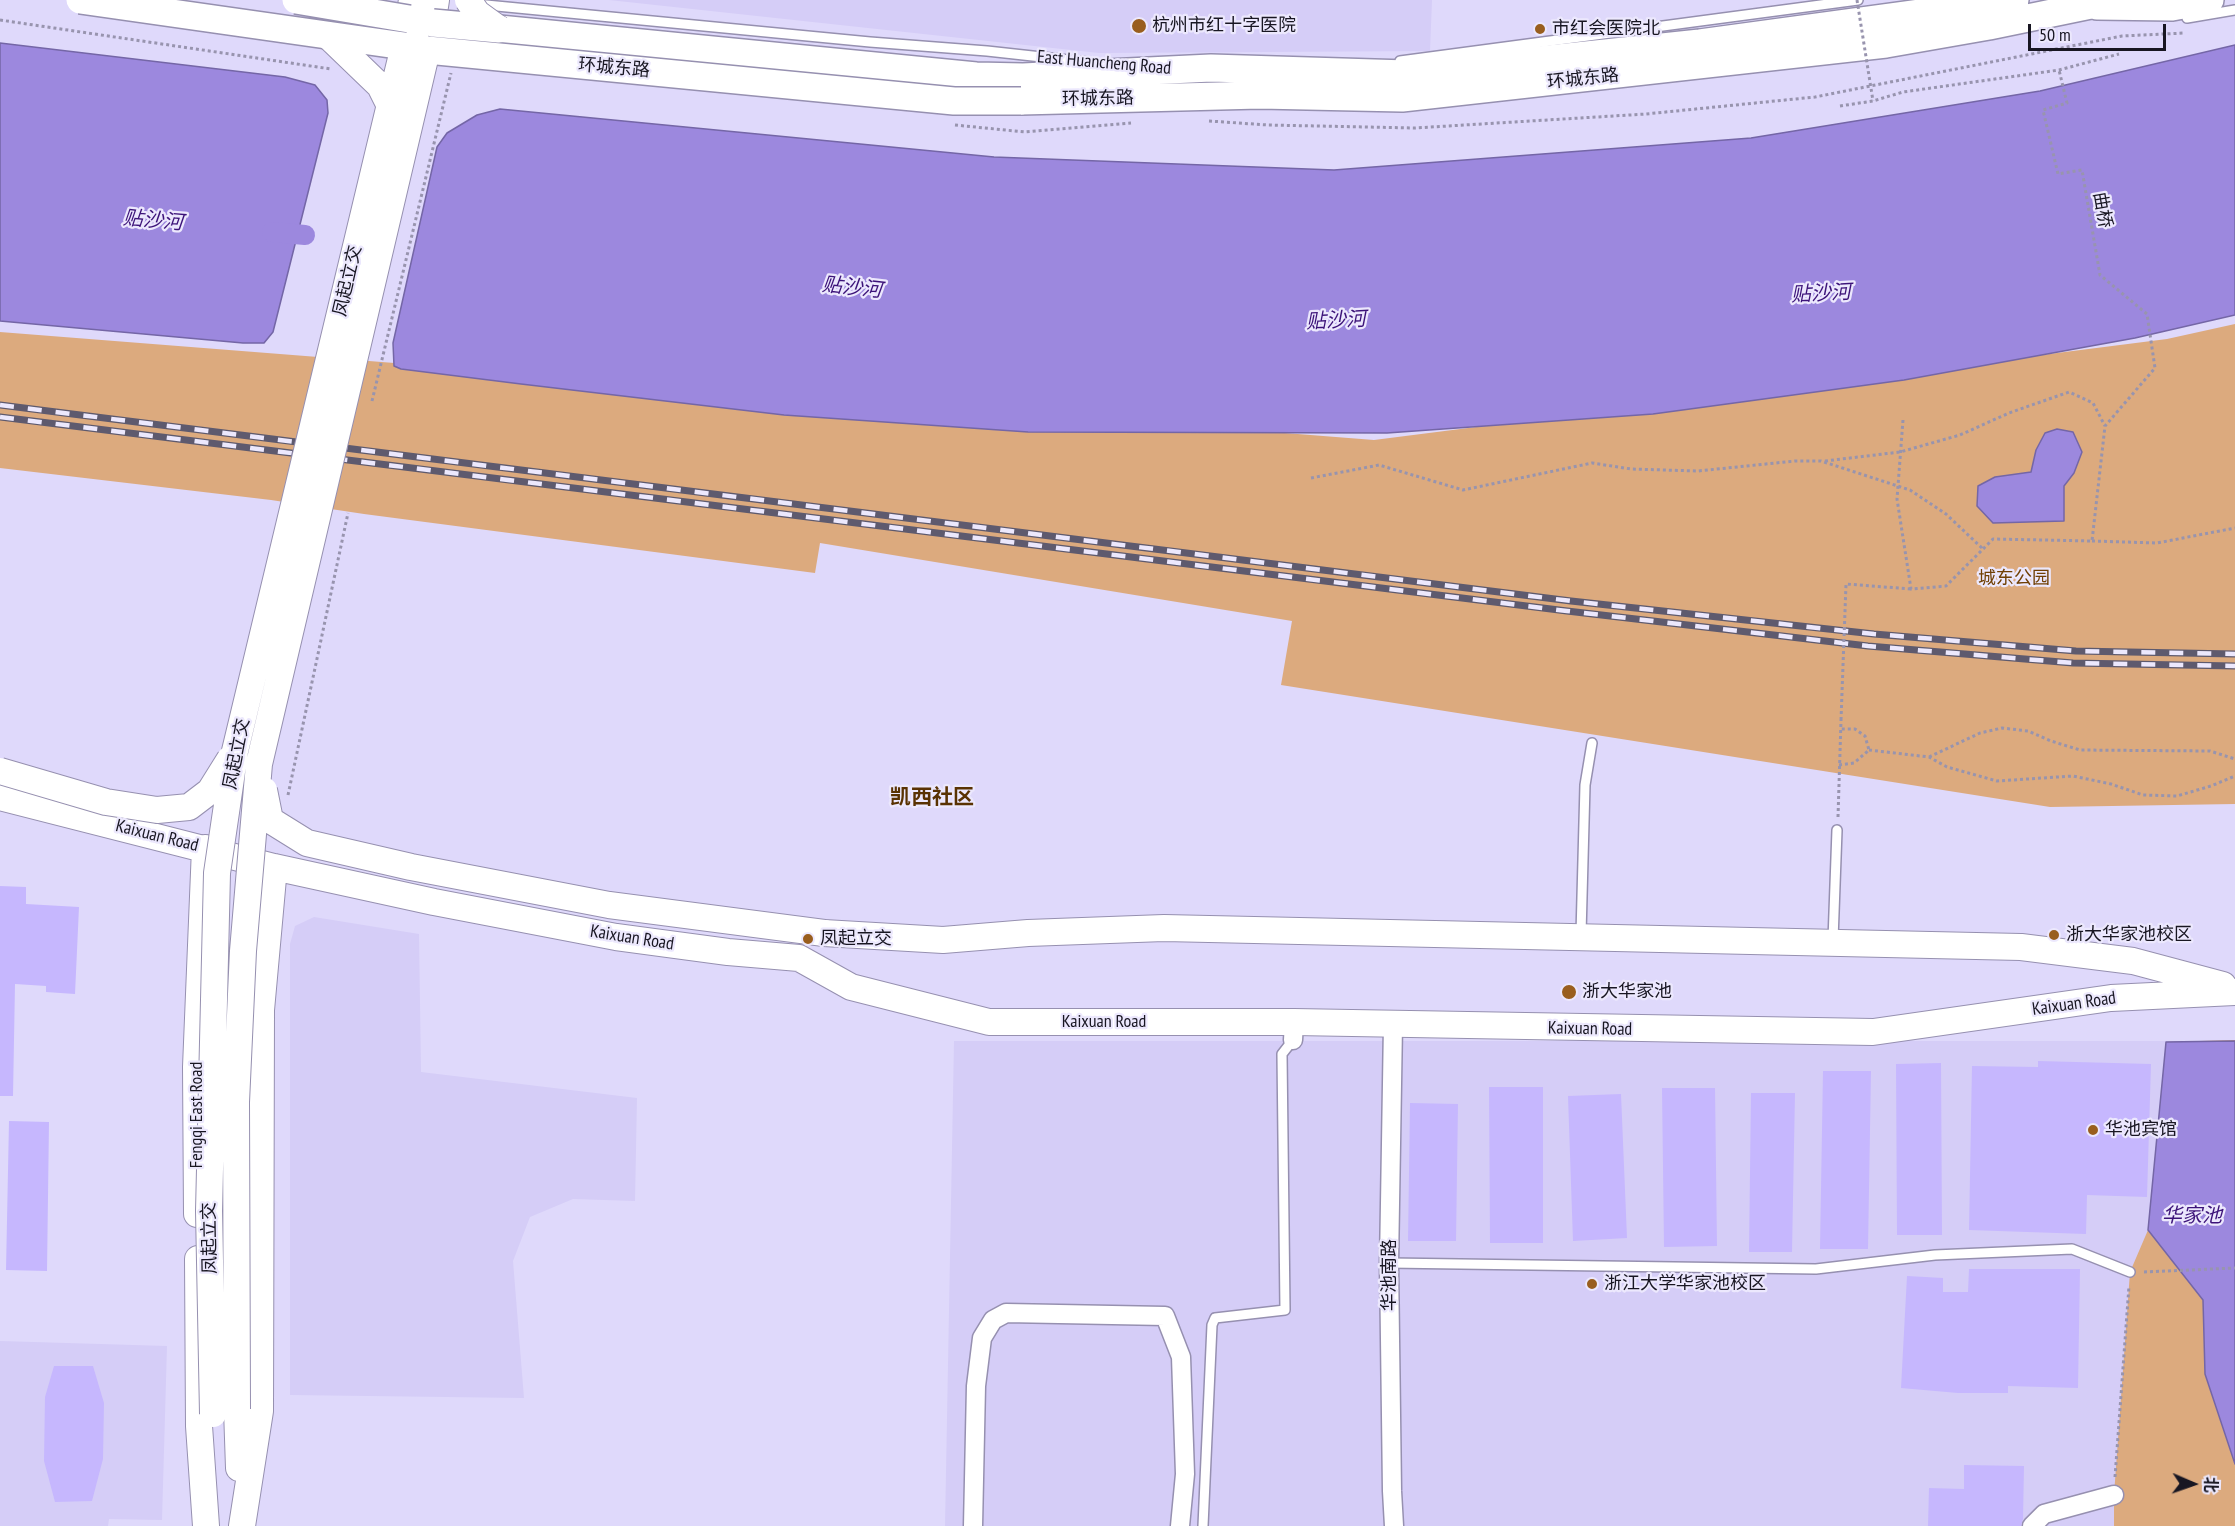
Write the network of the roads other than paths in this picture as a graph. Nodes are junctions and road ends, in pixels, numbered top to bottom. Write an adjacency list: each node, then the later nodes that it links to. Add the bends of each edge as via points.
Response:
1 (80, 0): 12 (main road, 环城东路, bridge)
2 (296, 0): 9 (main road, 环城东路, bridge)
3 (1858, 0): 15 (lane)
4 (2015, 0): 16 (main road, 环城东路, via 1700,43 1407,74 1211,68)
5 (2115, 0): 8 (main road, 环城东路)
6 (2210, 0): 8 (main road, via 2172,7)
7 (463, 1): 11 (main road, bridge); 16 (lane, East Huancheng Road)
8 (2087, 6): 10 (lane, via 2184,18); 17 (main road, 环城东路, via 1886,44 1402,98)
9 (423, 10): 11 (main road, 环城东路, bridge); 13 (main road, 凤起立交)
10 (2235, 10)
11 (499, 29): 17 (main road, 环城东路, via 976,76)
12 (327, 35): 13 (main road, 环城东路, bridge); 18 (main road, bridge, via 380,86)
13 (416, 48): 17 (main road, 环城东路, bridge, via 954,101); 18 (main road, 凤起立交, bridge); 21 (main road, 凤起立交, bridge)
14 (1306, 61): 16 (lane, East Huancheng Road)
15 (1392, 61)
16 (1164, 71): 17 (main road, 环城东路)
17 (1022, 89)
18 (390, 106): 20 (main road, 凤起立交, bridge)
19 (1592, 743): 27 (lane, via 1585,785)
20 (235, 751): 22 (main road, bridge, via 210,791 189,807 157,810 106,802); 35 (main road, 凤起立交, bridge, via 217,873 209,1212)
21 (259, 764): 27 (main road, bridge, via 270,820 307,843 609,905 824,933 944,940 1164,928); 35 (main road, 凤起立交, bridge, via 243,951)
22 (0, 771)
23 (0, 796): 25 (main road, Kaixuan Road)
24 (1837, 831): 28 (lane)
25 (205, 848): 26 (main road, Kaixuan Road); 37 (main road, Fengqi East Road, via 196,1068 199,1426)
26 (274, 867): 32 (main road, Kaixuan Road, via 616,937 799,958 851,987 990,1022); 39 (main road, via 261,1010 260,1412)
27 (1580, 937): 28 (main road)
28 (1833, 942): 29 (main road, via 2021,947 2133,961)
29 (2235, 988)
30 (2235, 992): 31 (main road, Kaixuan Road, via 2111,998 1872,1032)
31 (1393, 1024): 32 (main road, Kaixuan Road); 33 (street, 华池南路)
32 (1294, 1031): 42 (lane, via 1282,1054 1285,1310 1215,1318)
33 (1389, 1263): 34 (lane, via 1816,1269 1935,1255 2072,1248); 43 (street, 华池南路)
34 (2130, 1272)
35 (225, 1411): 38 (main road, 凤起立交); 39 (main road, 凤起立交)
36 (2114, 1496): 44 (street, via 2044,1514)
37 (206, 1526)
38 (214, 1526)
39 (242, 1526)
40 (973, 1526): 41 (street, via 976,1386 982,1338 993,1320 1006,1313 1165,1316 1181,1358 1185,1474)
41 (1180, 1526)
42 (1203, 1526)
43 (1394, 1526)
44 (2032, 1526)

